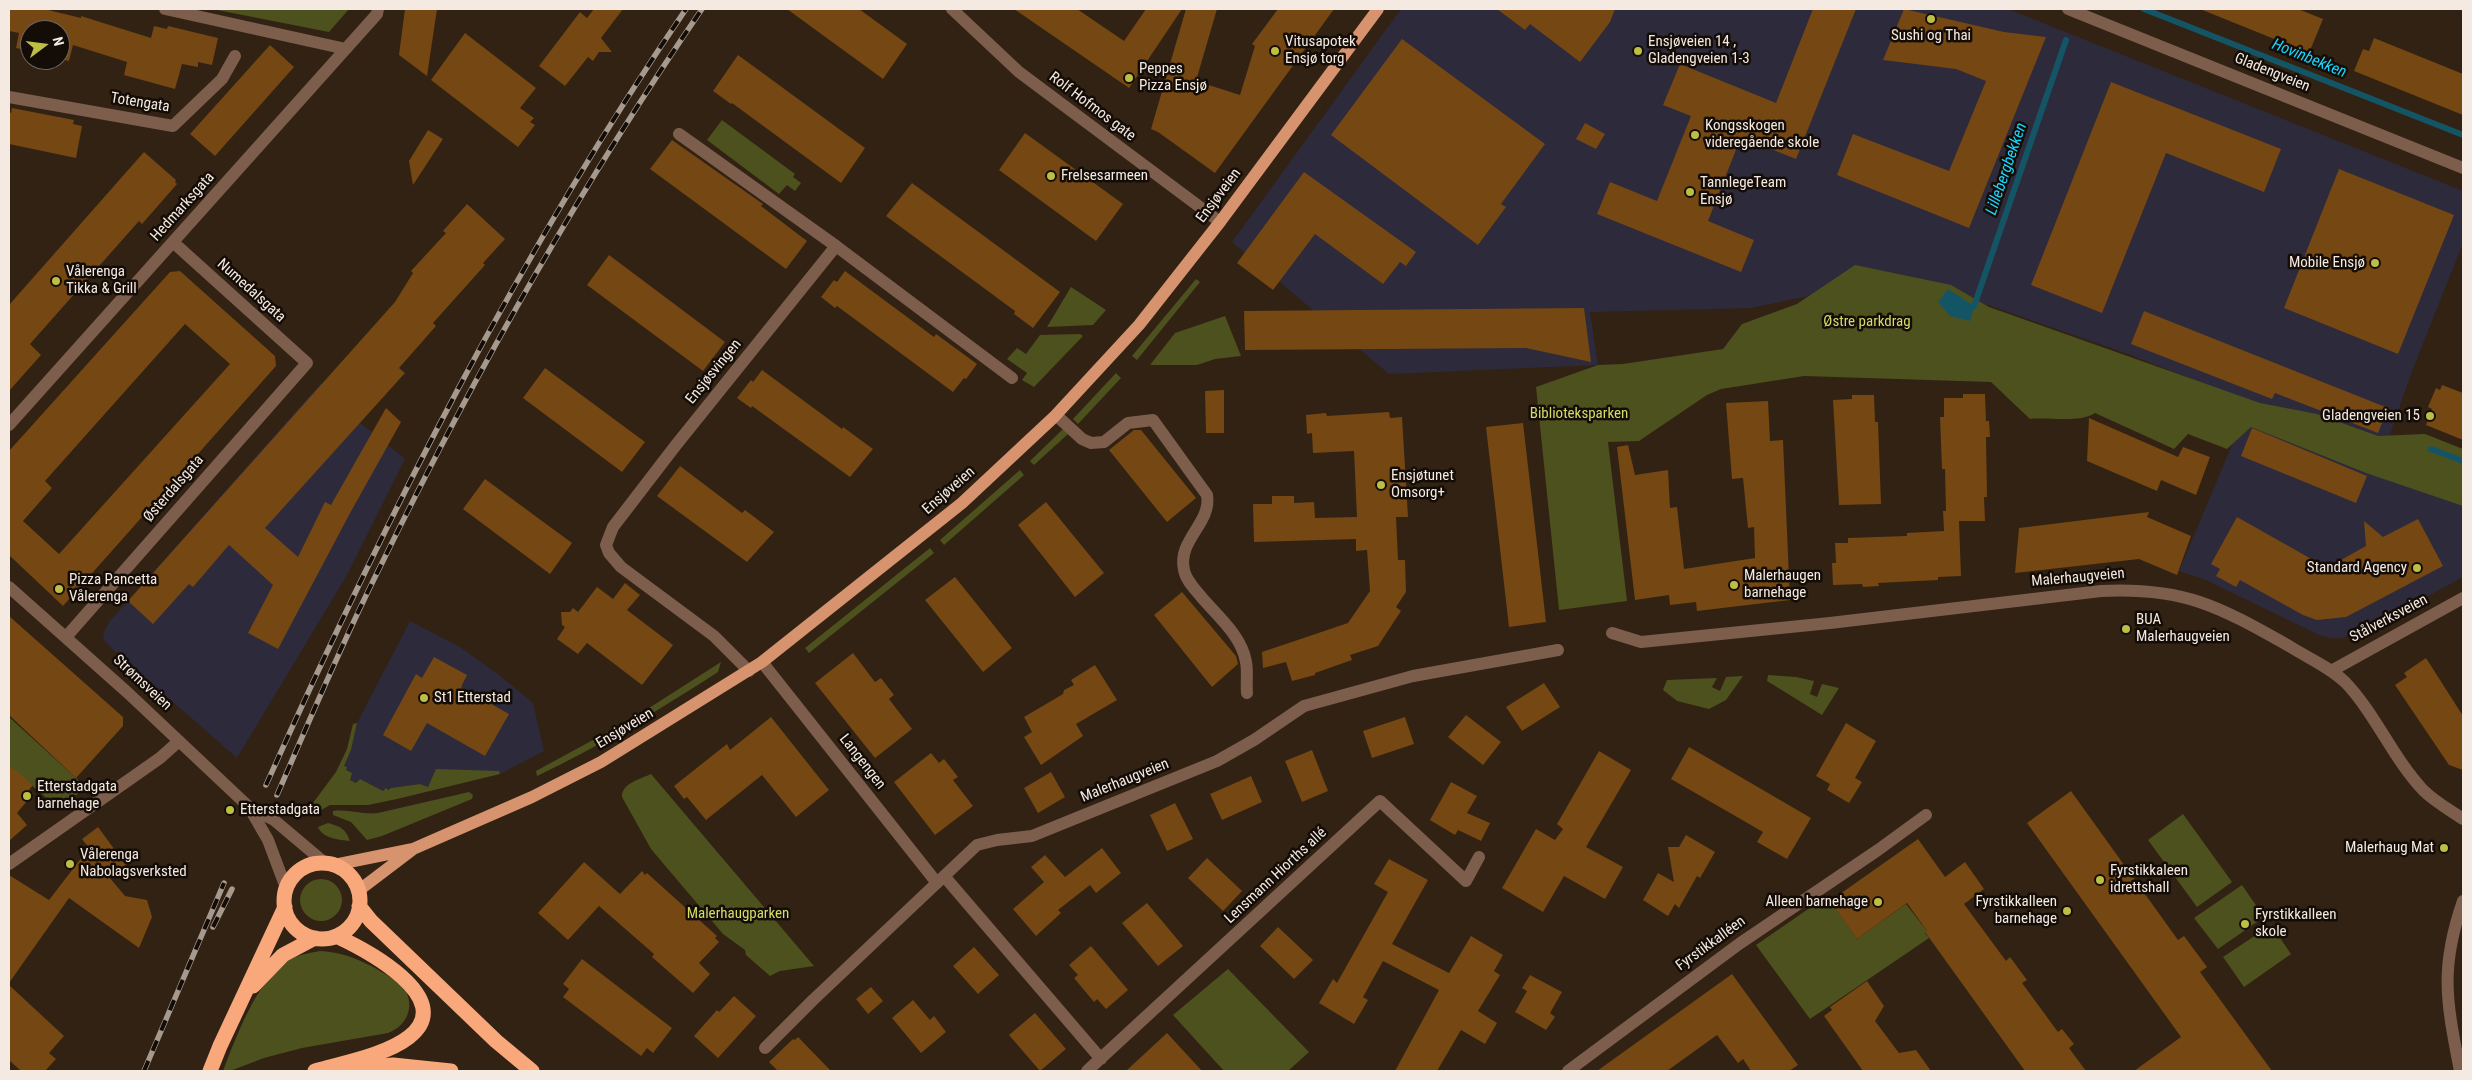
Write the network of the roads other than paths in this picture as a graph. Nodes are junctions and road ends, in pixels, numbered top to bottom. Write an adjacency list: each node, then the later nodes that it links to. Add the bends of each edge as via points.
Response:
1 (165, 9): 6 (street)
2 (378, 9): 6 (street, Hedmarksgata)
3 (952, 9): 11 (street, Rolf Hofmos gate, via 1019,72)
4 (1378, 9): 11 (main road, Ensjøveien)
5 (2068, 9): 10 (street, Gladengveien)
6 (346, 49): 12 (street, Hedmarksgata)
7 (235, 56): 8 (street, Totengata, via 222,79 173,126)
8 (9, 97)
9 (678, 134): 13 (street)
10 (2463, 168)
11 (1220, 222): 16 (main road, Ensjøveien, via 1139,325)
12 (174, 243): 14 (street, Numedalsgata); 17 (street, Hedmarksgata)
13 (836, 246): 15 (street); 24 (street, Ensjøsvingen, via 676,445 613,528 606,545 620,567 714,636)
14 (307, 363): 21 (street, Østerdalsgata)
15 (1012, 378)
16 (1056, 415): 23 (main road, Ensjøveien, via 962,503); 26 (street, via 1091,444 1104,442 1128,423 1153,420 1207,495 1206,515 1187,546 1184,570 1188,581 1238,640 1246,662)
17 (9, 425)
18 (9, 587): 21 (street, Strømsveien)
19 (2463, 598): 25 (street, Stålverksveien)
20 (1612, 633): 25 (street, Malerhaugveien, via 1641,642 2134,589 2195,599 2228,612)
21 (66, 636): 27 (street, Strømsveien)
22 (1558, 650): 35 (street, Malerhaugveien, via 1413,676 1304,706 1254,740 1217,760 1032,836 977,845)
23 (762, 662): 24 (main road, Ensjøveien); 35 (street, Langengen)
24 (749, 671): 31 (main road, Ensjøveien, via 601,762 532,797)
25 (2331, 671): 30 (street, Malerhaugveien, via 2358,699 2412,779)
26 (1247, 693)
27 (179, 741): 28 (street, Strømsveien); 33 (street, via 160,758)
28 (249, 807): 34 (street, Strømsveien, via 274,820); 36 (street, Strømsveien, via 268,840)
29 (1926, 815): 51 (street, Fyrstikkalléen, via 1739,944)
30 (2463, 819)
31 (413, 849): 34 (main road, Ensjøveien); 37 (main road, Ensjøveien)
32 (1479, 857): 44 (street, Lensmann Hiorths allé, via 1466,881 1380,801)
33 (9, 864)
34 (330, 864): 36 (highway, via 315,864 298,872); 37 (highway, Strømsveien, via 350,875)
35 (940, 880): 43 (street, Malerhaugveien); 44 (street, Langengen)
36 (286, 888): 39 (highway, Strømsveien)
37 (359, 899): 40 (highway, via 352,924); 49 (highway, Strømsveien, via 371,921)
38 (2463, 901): 52 (street, via 2451,942 2446,982)
39 (284, 907): 41 (highway, via 292,924); 42 (highway, Strømsveien)
40 (336, 936): 41 (highway); 46 (highway, via 355,945 408,982 420,999 422,1016 415,1031 396,1044)
41 (315, 938): 42 (highway, via 283,955)
42 (246, 992): 45 (highway, Strømsveien)
43 (765, 1048)
44 (1101, 1059): 50 (street, Lensmann Hiorths allé)
45 (210, 1071)
46 (315, 1071)
47 (332, 1071): 48 (highway, via 394,1065)
48 (451, 1071)
49 (532, 1071)
50 (1087, 1071)
51 (1568, 1071)
52 (2460, 1071)

